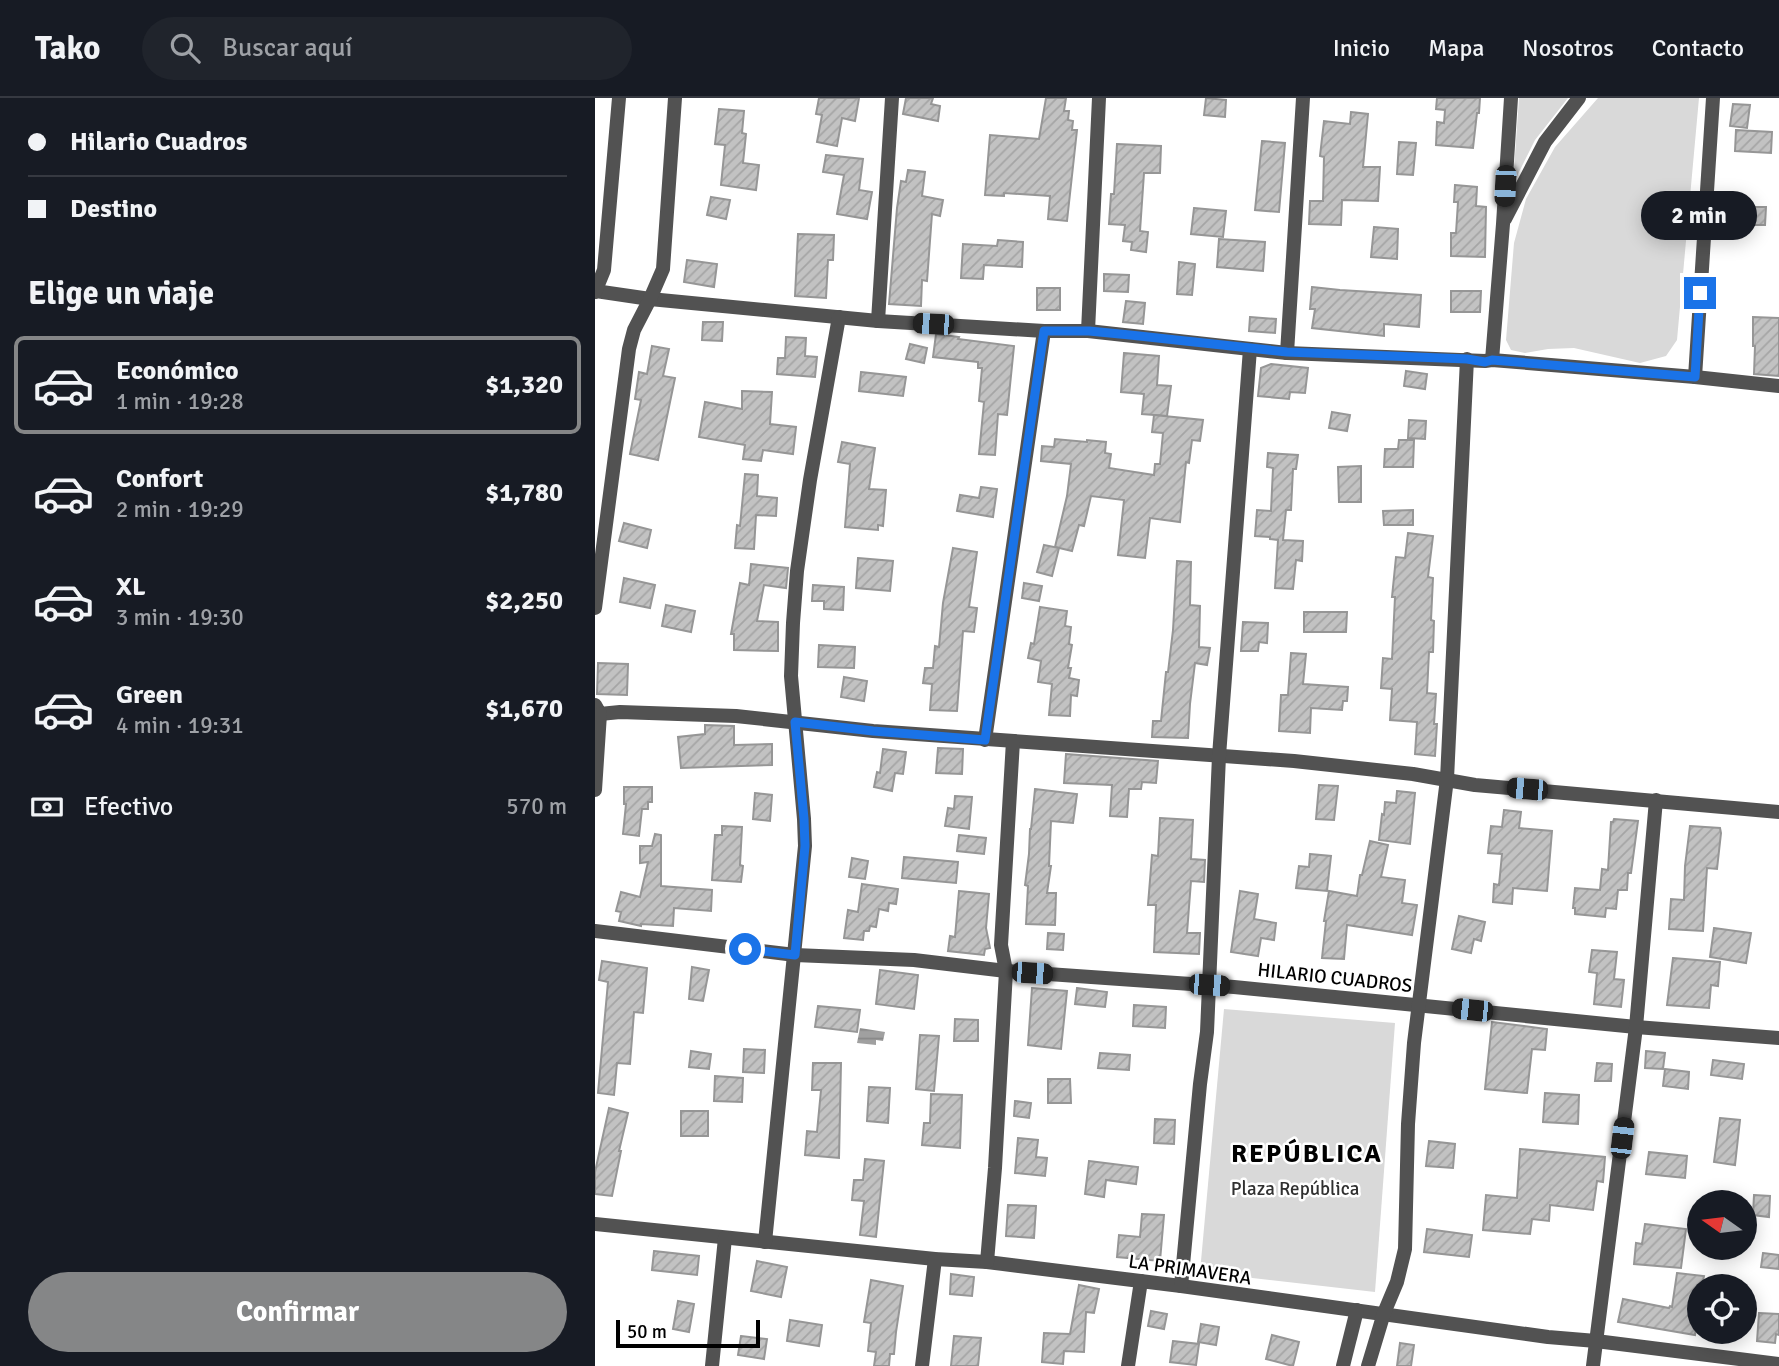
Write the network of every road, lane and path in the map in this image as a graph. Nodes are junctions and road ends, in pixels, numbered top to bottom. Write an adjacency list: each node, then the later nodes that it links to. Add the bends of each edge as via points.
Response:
1 (619, 98): 10 (street, via 604,270)
2 (675, 98): 11 (street, via 663,269)
3 (892, 98): 13 (street)
4 (1099, 98): 15 (street)
5 (1303, 98): 17 (street)
6 (1511, 98): 9 (street)
7 (1579, 98): 9 (street, via 1545,142)
8 (1713, 98): 20 (street)
9 (1503, 223): 19 (street)
10 (595, 291): 11 (street)
11 (650, 299): 12 (street); 22 (street, via 629,349)
12 (839, 317): 13 (street); 24 (street, via 797,571 790,676)
13 (879, 321): 14 (street)
14 (1044, 331): 15 (street); 25 (street)
15 (1089, 331): 16 (street)
16 (1250, 349): 17 (street); 27 (street)
17 (1287, 352): 18 (street)
18 (1467, 359): 19 (street); 28 (street)
19 (1492, 360): 20 (street)
20 (1695, 377): 21 (street)
21 (1779, 386)
22 (595, 608)
23 (598, 709): 24 (street); 29 (street)
24 (795, 722): 25 (street); 33 (street, via 805,846)
25 (985, 740): 26 (street)
26 (1013, 741): 27 (street); 34 (street, via 1001,945)
27 (1219, 756): 28 (street); 35 (street)
28 (1447, 779): 30 (street); 36 (street)
29 (595, 790)
30 (1656, 800): 31 (street); 37 (street)
31 (1779, 811)
32 (595, 931): 33 (street, HILARIO CUADROS)
33 (795, 955): 34 (street, HILARIO CUADROS, via 914,960); 41 (street)
34 (1006, 971): 35 (street, HILARIO CUADROS); 43 (street)
35 (1209, 985): 36 (street, HILARIO CUADROS); 45 (street)
36 (1418, 1004): 37 (street, HILARIO CUADROS); 47 (street, via 1408,1124 1405,1249)
37 (1636, 1027): 38 (street, HILARIO CUADROS); 48 (street)
38 (1779, 1038)
39 (595, 1224): 40 (street, LA PRIMAVERA)
40 (725, 1238): 41 (street, LA PRIMAVERA); 50 (street)
41 (765, 1242): 42 (street, LA PRIMAVERA)
42 (935, 1259): 43 (street, LA PRIMAVERA); 51 (street)
43 (987, 1262): 44 (street, LA PRIMAVERA)
44 (1141, 1281): 45 (street, LA PRIMAVERA); 52 (street)
45 (1181, 1286): 46 (street, LA PRIMAVERA)
46 (1357, 1310): 47 (street, LA PRIMAVERA); 53 (street)
47 (1384, 1313): 48 (street, LA PRIMAVERA); 54 (street)
48 (1596, 1341): 49 (street, LA PRIMAVERA); 55 (street)
49 (1779, 1364)
50 (712, 1366)
51 (922, 1366)
52 (1128, 1366)
53 (1343, 1366)
54 (1368, 1366)
55 (1593, 1366)

